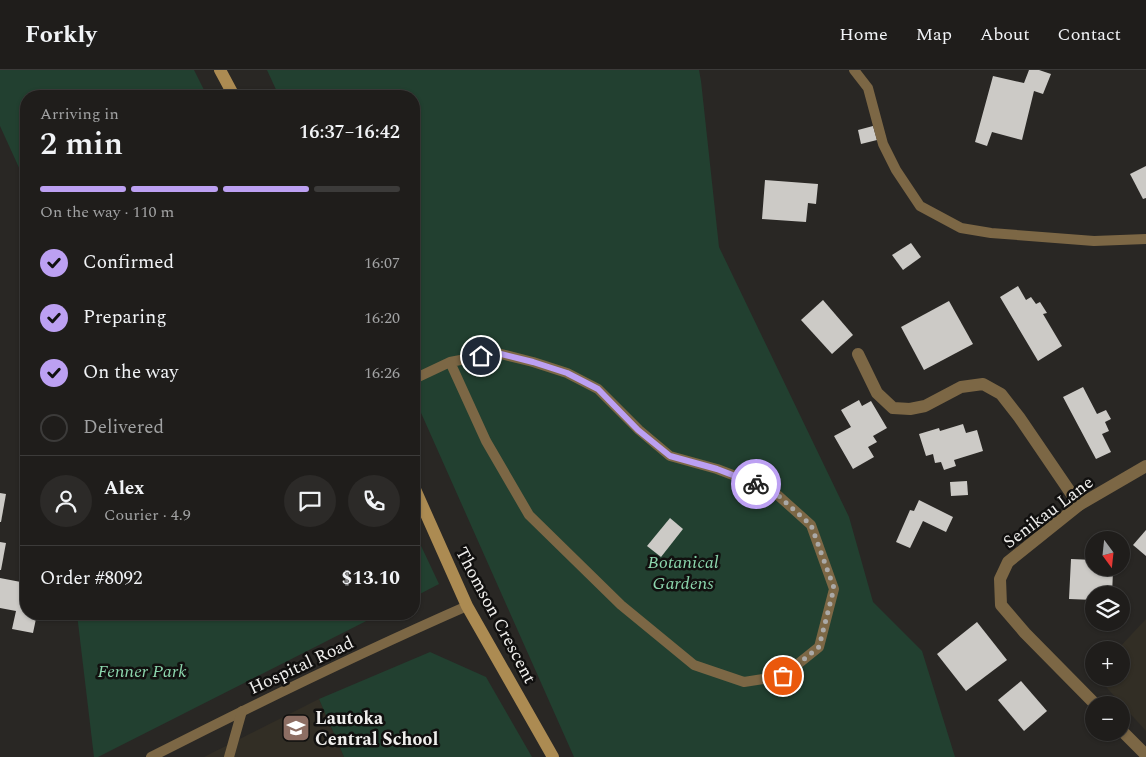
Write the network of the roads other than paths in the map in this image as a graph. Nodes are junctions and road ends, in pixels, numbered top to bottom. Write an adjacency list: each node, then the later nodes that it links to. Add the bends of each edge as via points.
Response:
1 (220, 70): 3 (main road)
2 (854, 70): 4 (lane, via 868,88 883,144 920,206 961,228 991,233 1094,241)
3 (231, 90)
4 (1146, 239)
5 (858, 354): 10 (street, via 876,393 892,408 910,410 925,406 961,387 983,384 1001,394)
6 (450, 362): 6 (lane, via 497,353 567,373 598,389 638,430 670,456 717,469 772,490 811,525 834,588 819,647 783,676 744,682 694,665 620,606 529,515 486,441); 7 (lane)
7 (420, 376)
8 (1146, 466): 10 (street, Senikau Lane)
9 (420, 500): 11 (main road, Thomson Crescent)
10 (1080, 505): 12 (street, Senikau Lane, via 1008,562 1000,580 1001,605)
11 (468, 606): 13 (lane, Hospital Road); 18 (main road, Thomson Crescent)
12 (1087, 696)
13 (242, 711): 16 (lane, Hospital Road); 17 (lane)
14 (1130, 739): 15 (street)
15 (1146, 755)
16 (151, 757)
17 (229, 757)
18 (553, 757)

